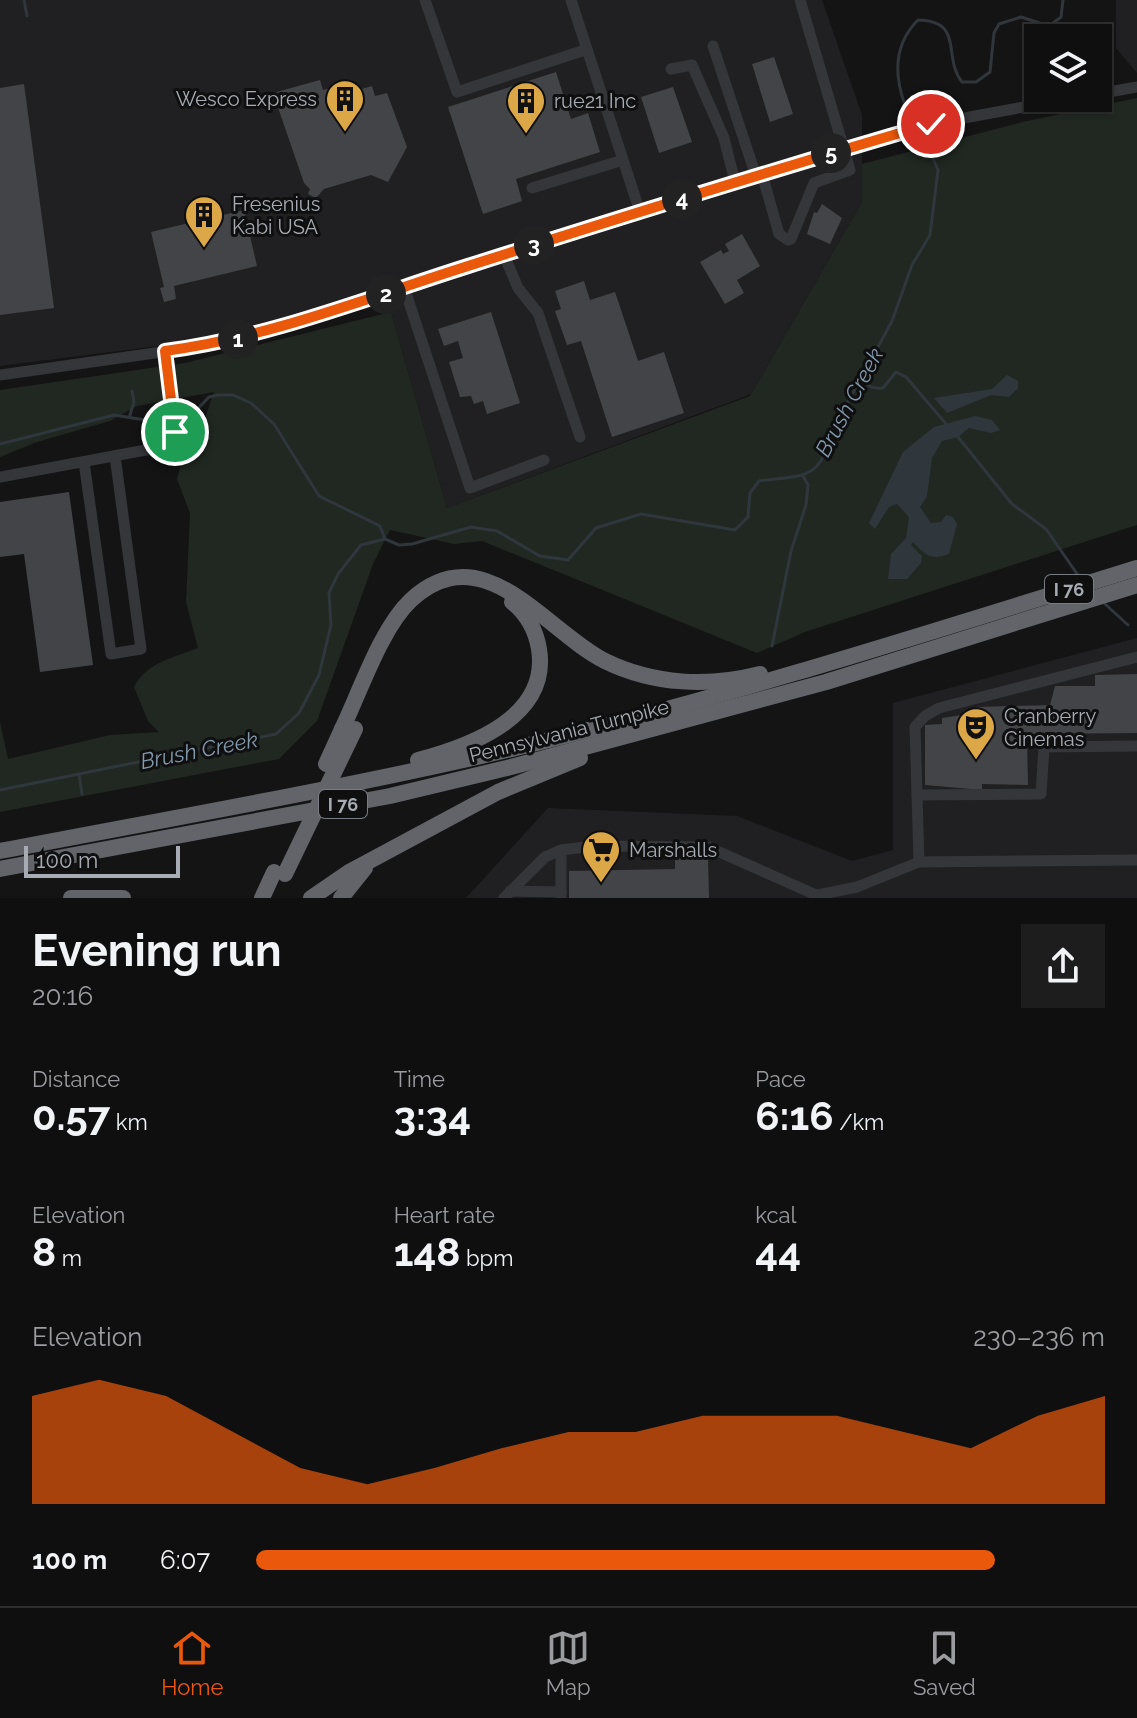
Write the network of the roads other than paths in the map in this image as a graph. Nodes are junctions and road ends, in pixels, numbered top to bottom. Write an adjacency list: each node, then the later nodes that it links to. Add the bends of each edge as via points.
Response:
1 (425, 0): 5 (street, via 457,92)
2 (571, 0): 5 (street)
3 (800, 0): 10 (street)
4 (713, 46): 12 (street)
5 (585, 50): 11 (street)
6 (671, 69): 13 (street, via 692,65 724,138)
7 (1137, 87): 8 (street)
8 (1112, 91)
9 (1024, 107): 10 (street, via 931,124)
10 (843, 149): 12 (street); 12 (street, via 850,170 814,183 788,240 779,234)
11 (623, 160): 14 (street); 15 (street)
12 (759, 175): 13 (street)
13 (735, 182): 15 (street)
14 (532, 188)
15 (640, 212): 16 (street)
16 (504, 255): 17 (street); 20 (street, via 513,280 538,313)
17 (404, 287): 18 (street, via 218,344); 22 (street, via 470,488)
18 (165, 351): 19 (street); 21 (street, via 175,432 162,447)
19 (0, 375)
20 (580, 437)
21 (115, 456): 23 (street); 23 (street, via 141,649 111,654)
22 (544, 460)
23 (84, 462): 24 (street)
24 (0, 477)
25 (1137, 568): 28 (highway, Pennsylvania Turnpike / I 76)
26 (1137, 585): 29 (highway, Pennsylvania Turnpike / I 76)
27 (1137, 657): 33 (street, via 925,716 915,727)
28 (816, 665): 30 (highway, via 697,682 643,675 586,649 508,589 454,579 423,591 399,614); 32 (highway, Pennsylvania Turnpike / I 76, via 532,744)
29 (683, 722): 37 (highway, via 514,784); 39 (highway, Pennsylvania Turnpike / I 76, via 390,796)
30 (348, 729): 32 (highway, via 403,623 421,603 453,589 477,587 509,600 525,614 537,639 540,669 531,696 513,718 458,747); 40 (highway, bridge)
31 (1137, 746): 33 (street, via 1044,747 1041,794)
32 (319, 789): 35 (highway, Pennsylvania Turnpike / I 76)
33 (917, 795): 38 (street)
34 (561, 850): 41 (street, via 532,867); 42 (street); 43 (street, via 708,847)
35 (0, 851)
36 (1137, 860): 38 (street)
37 (372, 861): 48 (highway); 49 (highway)
38 (919, 862): 43 (street)
39 (0, 869)
40 (280, 873): 46 (highway); 47 (highway)
41 (507, 894): 42 (street)
42 (561, 895)
43 (820, 897)
44 (71, 898): 45 (highway)
45 (123, 898)
46 (262, 898)
47 (274, 898)
48 (311, 898)
49 (341, 898)

